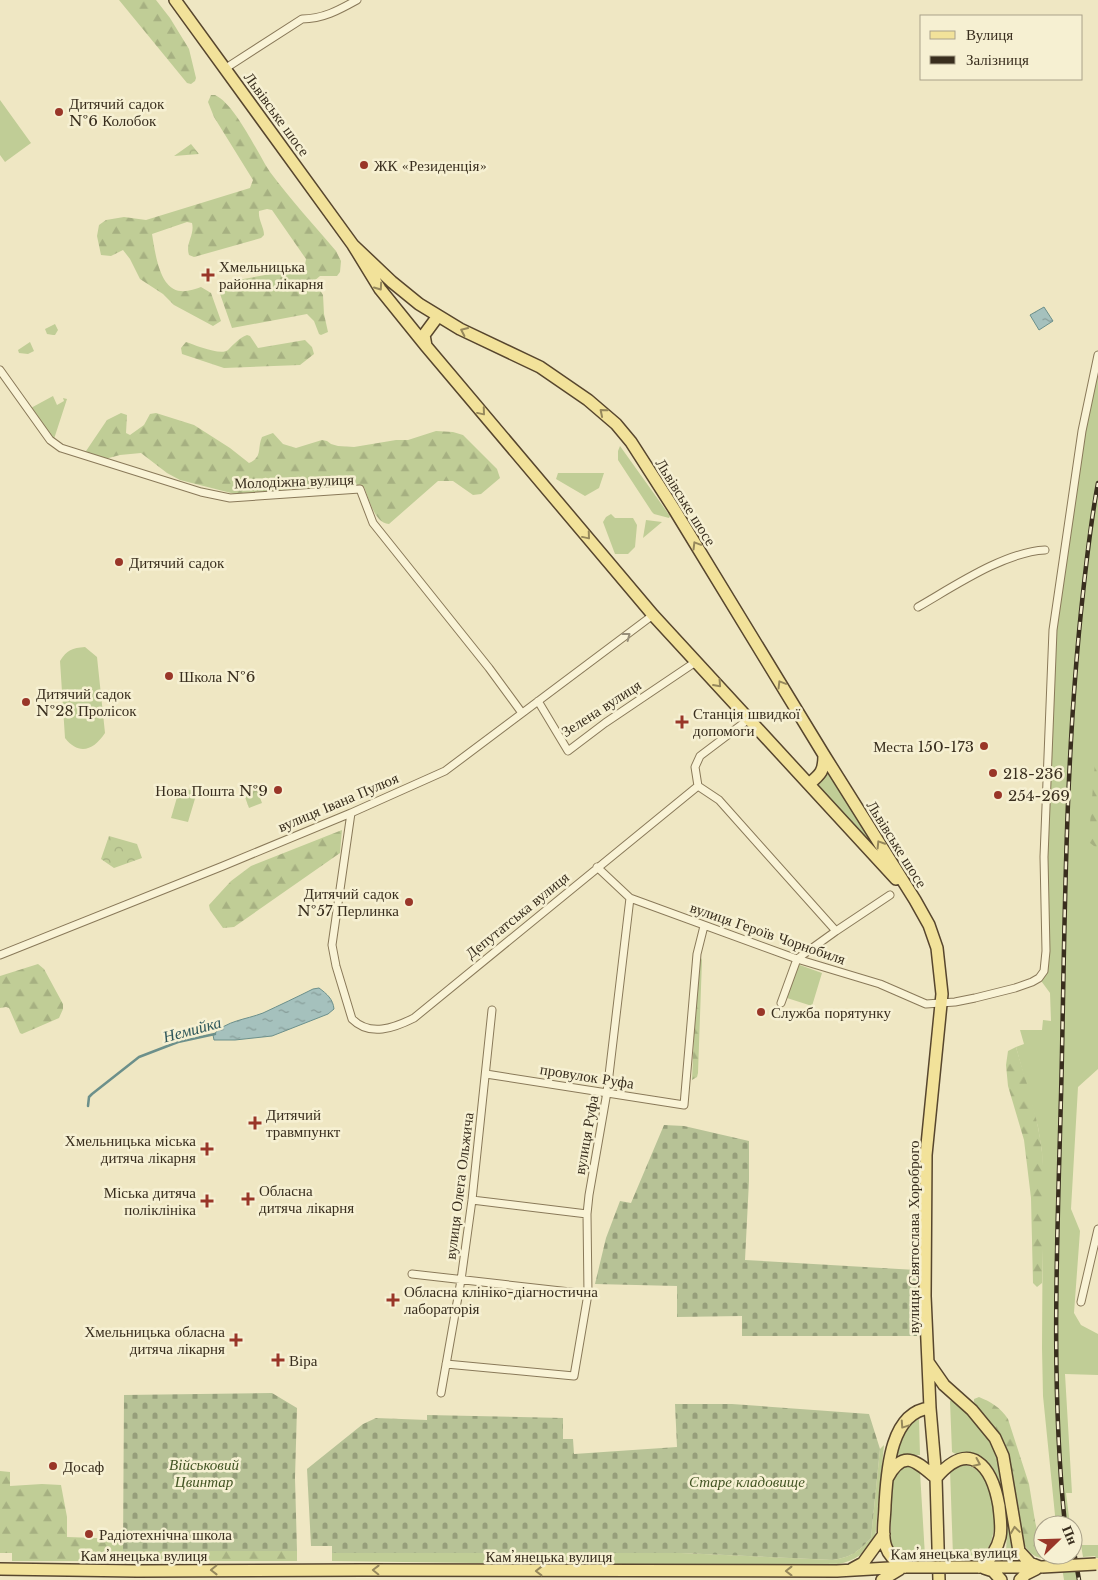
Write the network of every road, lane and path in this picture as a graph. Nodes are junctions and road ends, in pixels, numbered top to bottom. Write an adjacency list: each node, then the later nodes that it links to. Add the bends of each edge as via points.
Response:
1 (175, 0): 3 (main road, Львівське шосе)
2 (357, 0): 3 (street, via 326,16 302,19)
3 (226, 68): 4 (main road, Львівське шосе)
4 (353, 246): 5 (main road, Львівське шосе, via 392,282); 6 (main road, Львівське шосе, one-way to 6, via 380,290)
5 (438, 316): 6 (main road, via 424,335); 16 (main road, Львівське шосе, one-way to 5, via 674,509 616,424 540,367)
6 (426, 346): 11 (main road, Львівське шосе, one-way to 11)
7 (1098, 355): 29 (street, вулиця Героїв Чорнобиля, via 1082,431 1053,630 1044,857 1044,972 1032,982 1015,988)
8 (0, 370): 14 (street, Молодіжна вулиця, via 50,440 61,448 230,498 360,489 376,527)
9 (1044, 550): 10 (street, via 1009,558)
10 (918, 607)
11 (654, 615): 12 (main road, Львівське шосе); 13 (street, вулиця Івана Пулюя, one-way to 11)
12 (697, 661): 13 (street, Зелена вулиця, via 568,751); 15 (main road, Львівське шосе, one-way to 15)
13 (538, 701): 14 (street, вулиця Івана Пулюя)
14 (522, 713): 19 (street, вулиця Івана Пулюя, via 445,771)
15 (750, 719): 17 (main road, Львівське шосе); 18 (street, via 700,756 695,767)
16 (824, 755): 17 (main road, via 824,769); 23 (main road, Львівське шосе, one-way to 16)
17 (809, 784): 23 (main road, Львівське шосе)
18 (698, 786): 20 (street, Депутатська вулиця); 25 (street, via 719,800)
19 (351, 813): 20 (street, Депутатська вулиця, via 332,945 352,1018 358,1025 374,1030 387,1029 414,1018); 26 (street, вулиця Івана Пулюя)
20 (597, 867): 22 (street, вулиця Героїв Чорнобиля)
21 (890, 895): 25 (street)
22 (630, 898): 24 (street, вулиця Героїв Чорнобиля); 32 (street, вулиця Руфа)
23 (915, 900): 29 (main road, вулиця Святослава Хороброго, via 937,948)
24 (704, 926): 27 (street, вулиця Героїв Чорнобиля); 32 (street, провулок Руфа, via 697,954 684,1105)
25 (836, 931): 27 (street)
26 (0, 955)
27 (798, 959): 28 (street); 29 (street, вулиця Героїв Чорнобиля, via 880,984 926,1004)
28 (781, 1003)
29 (941, 1003): 40 (main road, вулиця Святослава Хороброго, via 926,1155)
30 (492, 1010): 31 (street, вулиця Олега Ольжича)
31 (486, 1074): 32 (street, провулок Руфа); 33 (street, вулиця Олега Ольжича)
32 (607, 1092): 34 (street, вулиця Руфа)
33 (472, 1200): 34 (street); 37 (street, вулиця Олега Ольжича)
34 (587, 1214): 38 (street, вулиця Руфа)
35 (1098, 1230): 39 (street)
36 (412, 1274): 37 (street)
37 (461, 1280): 38 (street); 41 (street, вулиця Олега Ольжича)
38 (588, 1294): 41 (street, вулиця Руфа, via 574,1376)
39 (1081, 1302)
40 (928, 1362): 43 (main road, вулиця Святослава Хороброго); 50 (main road, one-way to 40, via 1030,1563 1019,1551 1003,1456 996,1438 976,1414 944,1385)
41 (446, 1364): 42 (street, вулиця Олега Ольжича)
42 (441, 1393)
43 (930, 1408): 44 (main road, one-way to 44, via 921,1409 907,1419 893,1444); 45 (main road, вулиця Святослава Хороброго)
44 (887, 1478): 45 (main road, via 893,1467 910,1460 916,1461); 46 (main road)
45 (936, 1478): 49 (main road, one-way to 49, via 950,1464 966,1459 985,1466 990,1474 997,1494 1000,1537 996,1551); 54 (main road, вулиця Святослава Хороброго)
46 (884, 1534): 48 (main road, via 887,1552); 52 (main road, via 863,1562)
47 (1097, 1564): 50 (main road, Камʼянецька вулиця, bridge)
48 (905, 1567): 49 (main road, Камʼянецька вулиця, bridge); 52 (main road, Камʼянецька вулиця); 53 (main road)
49 (980, 1567): 50 (main road, Камʼянецька вулиця); 55 (main road, via 993,1571)
50 (1041, 1567): 56 (main road)
51 (0, 1569): 52 (main road, Камʼянецька вулиця, one-way to 51)
52 (851, 1570)
53 (882, 1580)
54 (939, 1580)
55 (1001, 1580)
56 (1020, 1580)

